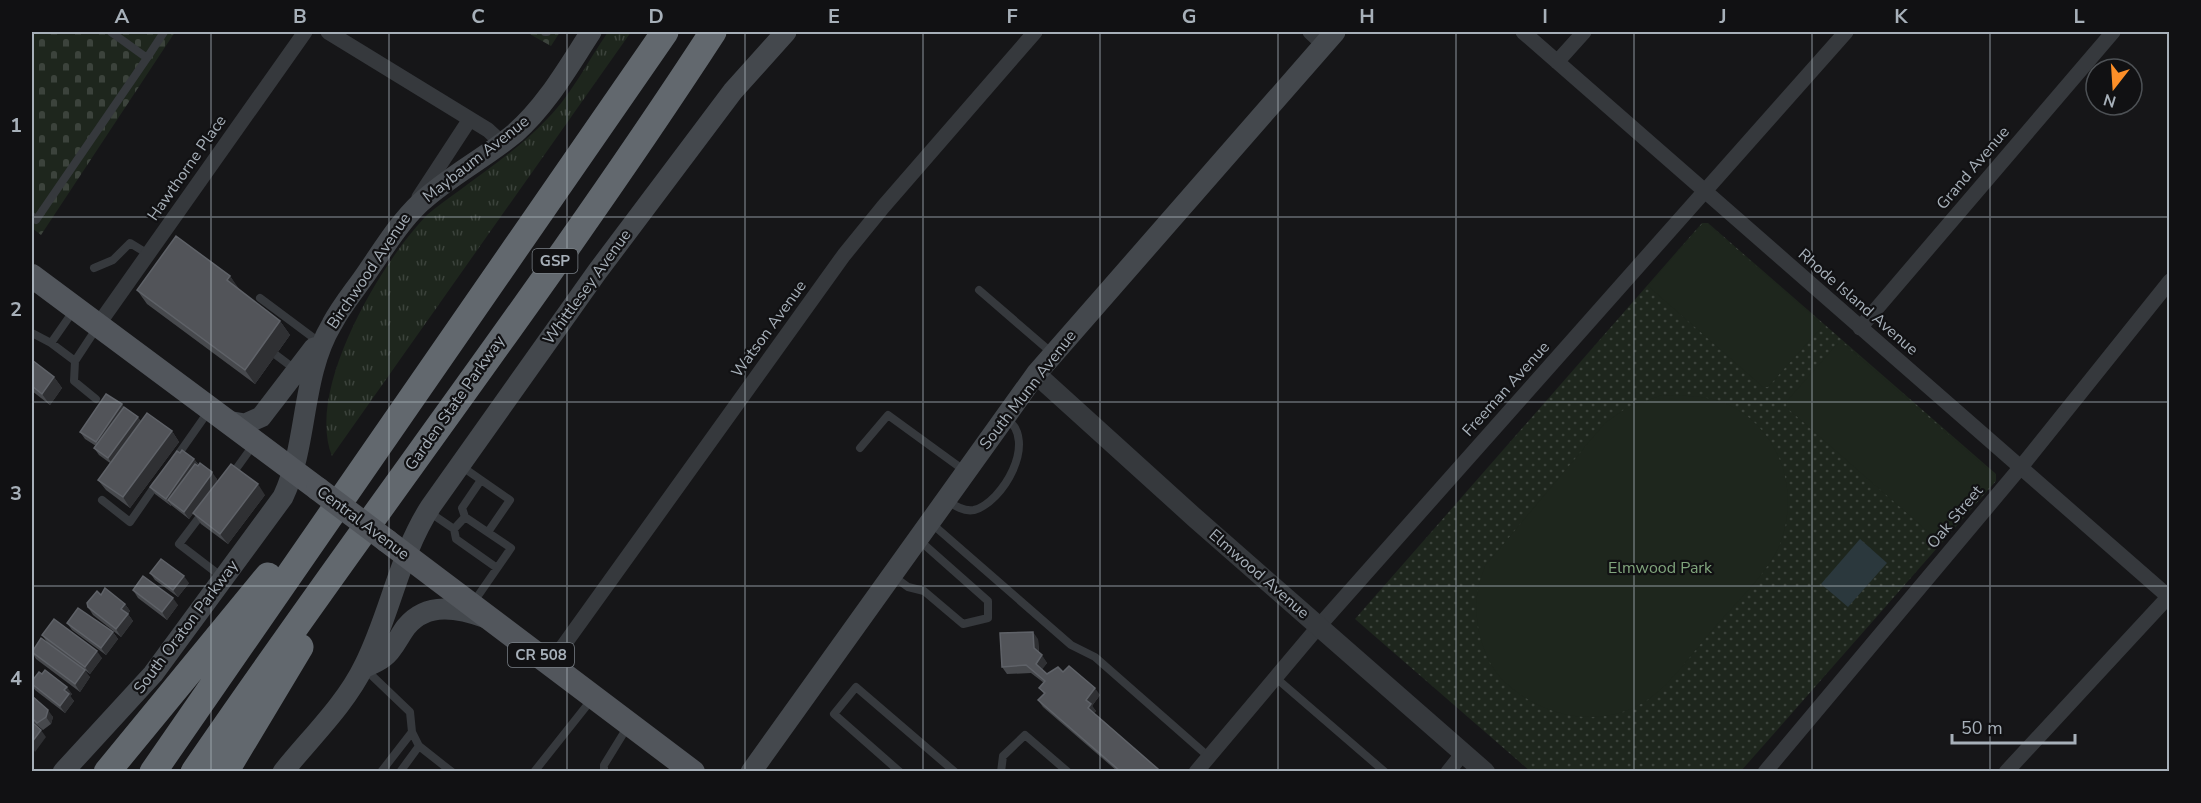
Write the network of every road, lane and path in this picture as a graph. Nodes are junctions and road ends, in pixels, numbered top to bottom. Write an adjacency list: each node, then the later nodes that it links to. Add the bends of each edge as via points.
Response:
1 (111, 32): 15 (lane)
2 (164, 32): 15 (lane)
3 (305, 32): 22 (street, Hawthorne Place)
4 (328, 32): 17 (street)
5 (591, 32): 18 (main road, Maybaum Avenue, via 548,98)
6 (665, 32): 43 (highway, GSP)
7 (713, 32): 54 (highway, Garden State Parkway / GSP)
8 (786, 32): 46 (main road, Whittlesey Avenue, via 715,114)
9 (1035, 32): 72 (street, Watson Avenue, via 844,255)
10 (1522, 32): 16 (street, Rhode Island Avenue)
11 (1584, 32): 16 (street)
12 (1846, 32): 19 (street, Freeman Avenue)
13 (2113, 32): 31 (street, Grand Avenue)
14 (1323, 36): 35 (main road, South Munn Avenue)
15 (147, 58): 20 (lane, via 36,220)
16 (1557, 62): 19 (street, Rhode Island Avenue)
17 (470, 119): 18 (street); 21 (street, Birchwood Avenue)
18 (502, 143): 21 (main road, Maybaum Avenue, via 430,195)
19 (1706, 191): 31 (street, Rhode Island Avenue); 71 (street, Freeman Avenue)
20 (32, 216)
21 (400, 226): 29 (main road, Birchwood Avenue)
22 (156, 248): 23 (lane, via 130,243 113,260); 30 (street, Hawthorne Place)
23 (94, 268)
24 (32, 276): 28 (main road, Central Avenue / CR 508)
25 (2169, 281): 48 (street, Oak Street)
26 (979, 290): 35 (lane)
27 (260, 298): 33 (lane)
28 (76, 308): 30 (main road, Central Avenue / CR 508); 34 (lane)
29 (332, 324): 33 (main road); 49 (main road, Birchwood Avenue, via 311,372)
30 (98, 325): 37 (lane); 41 (main road, Central Avenue / CR 508)
31 (1860, 328): 48 (street, Rhode Island Avenue)
32 (32, 333): 34 (lane)
33 (318, 342): 38 (main road)
34 (51, 343): 37 (lane)
35 (1053, 354): 39 (main road, South Munn Avenue)
36 (276, 355): 38 (lane)
37 (75, 361): 40 (lane, via 74,381)
38 (297, 371): 41 (main road, via 261,417 245,424)
39 (1036, 374): 42 (main road, South Munn Avenue); 71 (street, Elmwood Avenue)
40 (96, 399)
41 (218, 415): 44 (main road, Central Avenue / CR 508); 47 (lane)
42 (1005, 417): 50 (main road, South Munn Avenue); 57 (lane, via 1015,424 1020,442 1015,467 1006,483 982,506 972,510)
43 (383, 436): 82 (highway); 83 (highway, GSP)
44 (256, 443): 49 (main road, Central Avenue / CR 508); 53 (lane)
45 (860, 448): 50 (lane, via 888,415)
46 (460, 466): 52 (lane); 58 (main road, Whittlesey Avenue)
47 (168, 468)
48 (2020, 468): 68 (street, Rhode Island Avenue); 102 (street, Oak Street)
49 (294, 471): 64 (main road, Central Avenue / CR 508, bridge); 67 (main road, South Oraton Parkway, via 279,504)
50 (966, 472): 57 (main road, South Munn Avenue)
51 (162, 477): 56 (lane, via 130,522)
52 (481, 480): 59 (lane, via 462,508); 62 (lane, via 510,500)
53 (226, 482)
54 (395, 489): 84 (highway, Garden State Parkway / GSP); 85 (highway)
55 (213, 500): 67 (lane, via 179,544)
56 (102, 501)
57 (955, 505): 60 (main road, South Munn Avenue)
58 (428, 511): 61 (lane); 64 (main road, Whittlesey Avenue)
59 (465, 517): 61 (lane); 62 (lane)
60 (930, 522): 63 (main road, South Munn Avenue); 80 (lane, via 1071,645 1095,657)
61 (454, 529): 65 (lane, via 456,538)
62 (488, 532): 65 (lane, via 511,548)
63 (918, 539): 66 (main road, South Munn Avenue); 66 (lane, via 988,601 988,618 963,624 924,591 908,587)
64 (407, 555): 69 (main road, Central Avenue / CR 508); 73 (main road)
65 (497, 568): 69 (lane)
66 (892, 575): 93 (main road, South Munn Avenue)
67 (223, 578): 81 (main road, South Oraton Parkway, via 153,674)
68 (2169, 597): 103 (street)
69 (472, 604): 70 (main road, Central Avenue / CR 508)
70 (495, 621): 72 (main road, Central Avenue / CR 508); 73 (main road, via 453,609 430,609 417,615 386,656)
71 (1319, 627): 74 (street, Freeman Avenue); 79 (street, Elmwood Avenue)
72 (552, 663): 75 (main road, Central Avenue / CR 508)
73 (363, 668): 77 (lane, via 410,712); 86 (main road)
74 (1275, 678): 80 (street, Freeman Avenue); 99 (lane)
75 (595, 695): 76 (main road, Central Avenue / CR 508); 90 (lane)
76 (631, 723): 91 (lane); 92 (main road, Central Avenue / CR 508)
77 (412, 732): 78 (lane); 87 (lane)
78 (419, 746): 88 (lane); 89 (lane)
79 (1463, 753): 100 (street); 101 (street, Elmwood Avenue)
80 (1209, 757): 98 (street, Freeman Avenue)
81 (63, 771)
82 (107, 771)
83 (153, 771)
84 (194, 771)
85 (225, 771)
86 (283, 771)
87 (381, 771)
88 (400, 771)
89 (452, 771)
90 (534, 771)
91 (604, 771)
92 (692, 771)
93 (751, 771)
94 (900, 771): 95 (lane, via 834,714 856,687)
95 (955, 771)
96 (1001, 771): 97 (lane, via 1003,756 1025,735)
97 (1068, 771)
98 (1196, 771)
99 (1385, 771)
100 (1448, 771)
101 (1485, 771)
102 (1765, 771)
103 (2006, 771)

